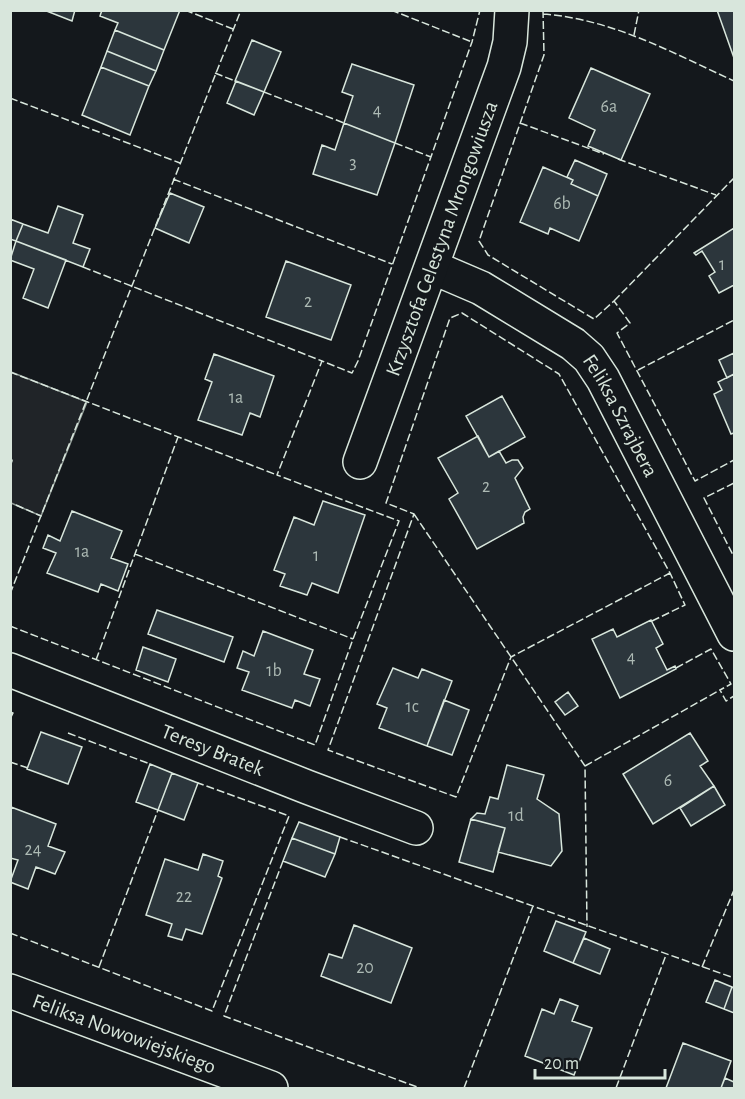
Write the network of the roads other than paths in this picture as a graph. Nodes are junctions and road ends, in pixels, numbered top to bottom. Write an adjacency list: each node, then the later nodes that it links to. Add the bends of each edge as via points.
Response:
1 (512, 10): 2 (street, Krzysztofa Celestyna Mrongowiusza, via 504,67)
2 (432, 267): 3 (street, Krzysztofa Celestyna Mrongowiusza); 4 (street, Feliksa Szrajbera, via 481,288 573,344 589,358)
3 (360, 462)
4 (735, 634)
5 (10, 670): 6 (street, Teresy Bratek)
6 (416, 828)
7 (10, 991): 8 (street, Feliksa Nowowiejskiego)
8 (271, 1089)

